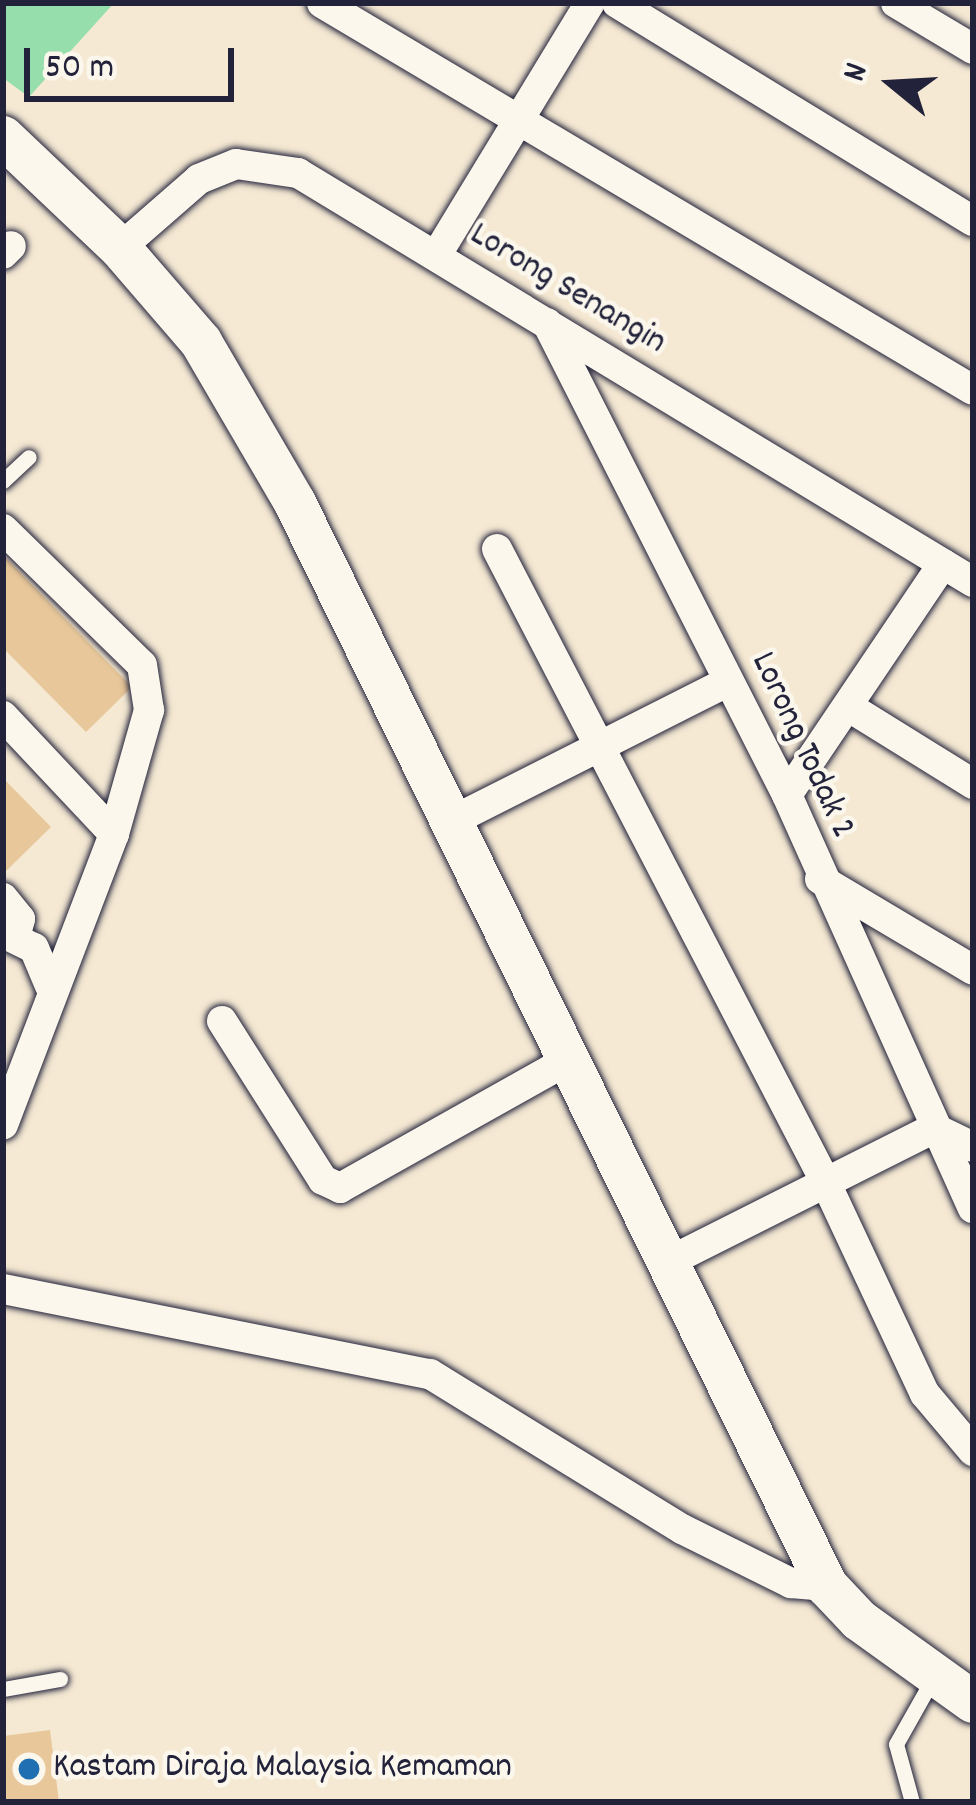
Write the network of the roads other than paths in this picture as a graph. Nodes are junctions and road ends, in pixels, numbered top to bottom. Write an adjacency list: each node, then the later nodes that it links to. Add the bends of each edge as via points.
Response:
1 (322, 3): 6 (street)
2 (590, 3): 6 (street)
3 (616, 3): 8 (street)
4 (896, 3): 5 (street)
5 (973, 49)
6 (517, 122): 10 (street); 12 (street)
7 (3, 137): 9 (street)
8 (973, 221)
9 (121, 248): 10 (street, Lorong Senangin, via 199,179 236,164 270,164); 25 (street, via 201,342 283,483)
10 (436, 256): 11 (street, Lorong Senangin)
11 (547, 323): 17 (street, Lorong Senangin); 19 (street, Lorong Todak 2)
12 (973, 389)
13 (29, 457): 14 (lane)
14 (3, 481)
15 (3, 529): 26 (street, via 142,665 149,710)
16 (497, 548): 22 (street)
17 (943, 565): 18 (street, Lorong Senangin); 20 (street)
18 (973, 582)
19 (728, 682): 22 (street); 24 (street, Lorong Todak 2)
20 (849, 707): 23 (street); 24 (street)
21 (3, 716): 26 (street)
22 (602, 745): 25 (street); 37 (street)
23 (973, 784)
24 (787, 795): 27 (street, Lorong Todak 2)
25 (452, 821): 33 (street)
26 (114, 834): 31 (street)
27 (820, 879): 30 (street); 35 (street, Lorong Todak 2)
28 (3, 898): 29 (street, via 20,919)
29 (9, 935): 31 (street, via 34,948)
30 (973, 970)
31 (50, 986): 34 (street)
32 (222, 1021): 33 (street, via 323,1180 340,1188)
33 (570, 1059): 39 (street)
34 (3, 1124)
35 (934, 1128): 36 (street); 37 (street); 38 (street, Lorong Todak 2)
36 (973, 1148)
37 (826, 1183): 39 (street); 41 (street, via 925,1394)
38 (973, 1208)
39 (670, 1261): 42 (street)
40 (3, 1288): 42 (street, via 430,1375 682,1529 791,1582)
41 (973, 1450)
42 (827, 1586): 43 (street)
43 (934, 1677): 46 (street); 47 (lane, via 896,1744)
44 (60, 1679): 45 (lane)
45 (3, 1689)
46 (973, 1702)
47 (912, 1802)

